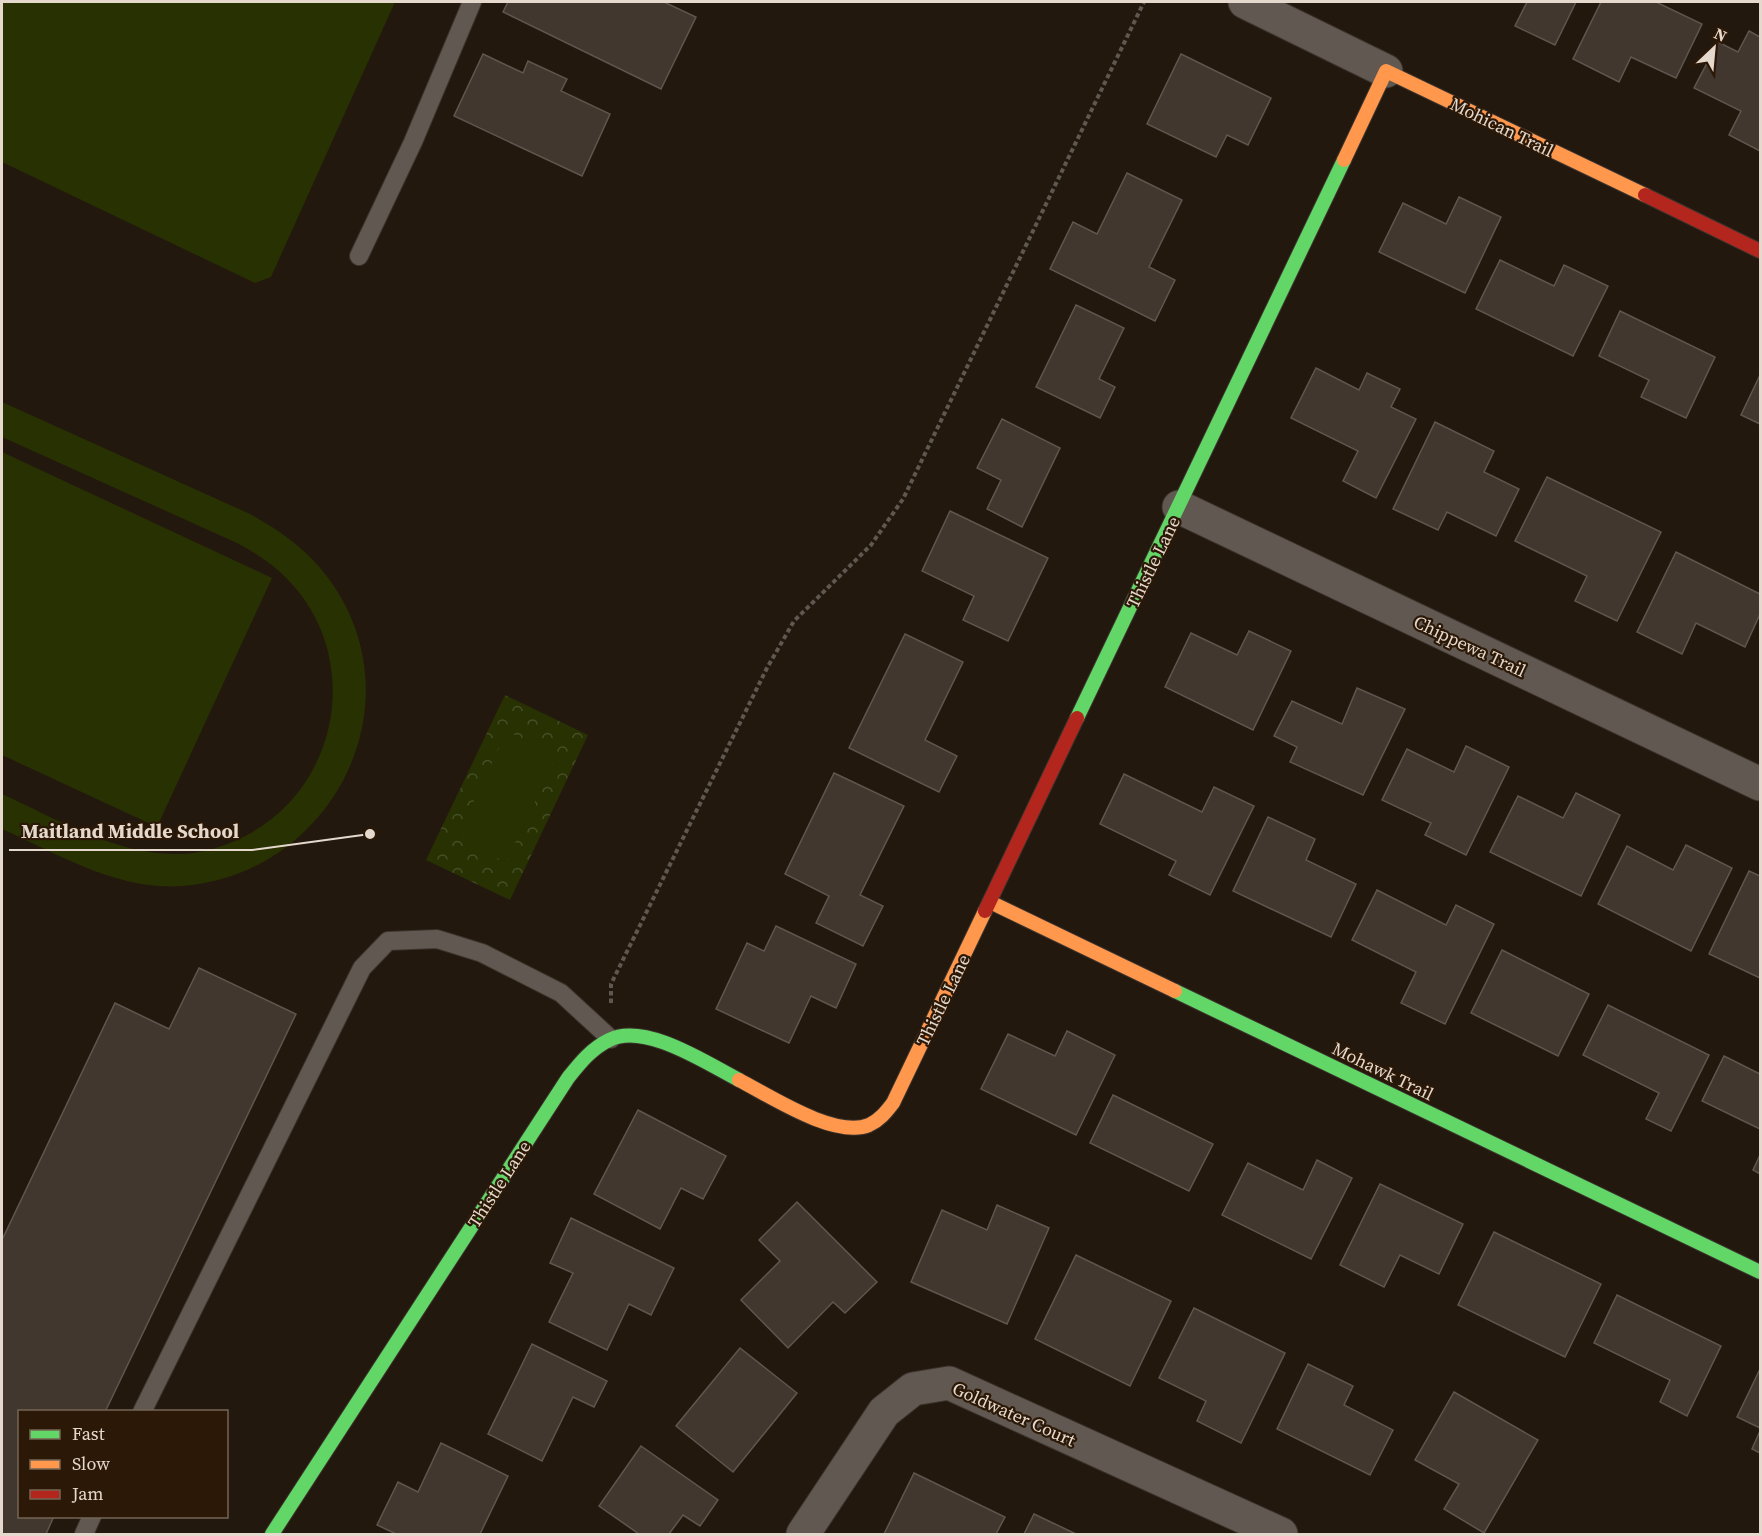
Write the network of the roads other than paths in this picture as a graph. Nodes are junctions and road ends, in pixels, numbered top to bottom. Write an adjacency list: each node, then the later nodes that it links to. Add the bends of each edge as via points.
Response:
1 (472, 2): 5 (lane)
2 (1254, 3): 3 (street, Mohican Trail)
3 (1386, 71): 4 (street, Mohican Trail); 6 (street, Thistle Lane)
4 (1761, 251)
5 (359, 256)
6 (1179, 507): 7 (street, Chippewa Trail); 8 (street, Thistle Lane)
7 (1761, 784)
8 (990, 903): 9 (street, Thistle Lane, via 893,1103 877,1121 864,1127 842,1128 819,1121 676,1047 643,1035); 10 (street, Mohawk Trail)
9 (611, 1039): 11 (lane, via 561,993 482,953 437,939 388,941 362,968 352,987); 14 (street, Thistle Lane, via 588,1054 568,1078)
10 (1761, 1272)
11 (143, 1410)
12 (91, 1518): 13 (lane)
13 (84, 1534)
14 (272, 1534)
15 (803, 1534): 16 (street, Goldwater Court, via 884,1412 913,1389 949,1383)
16 (1281, 1534)

